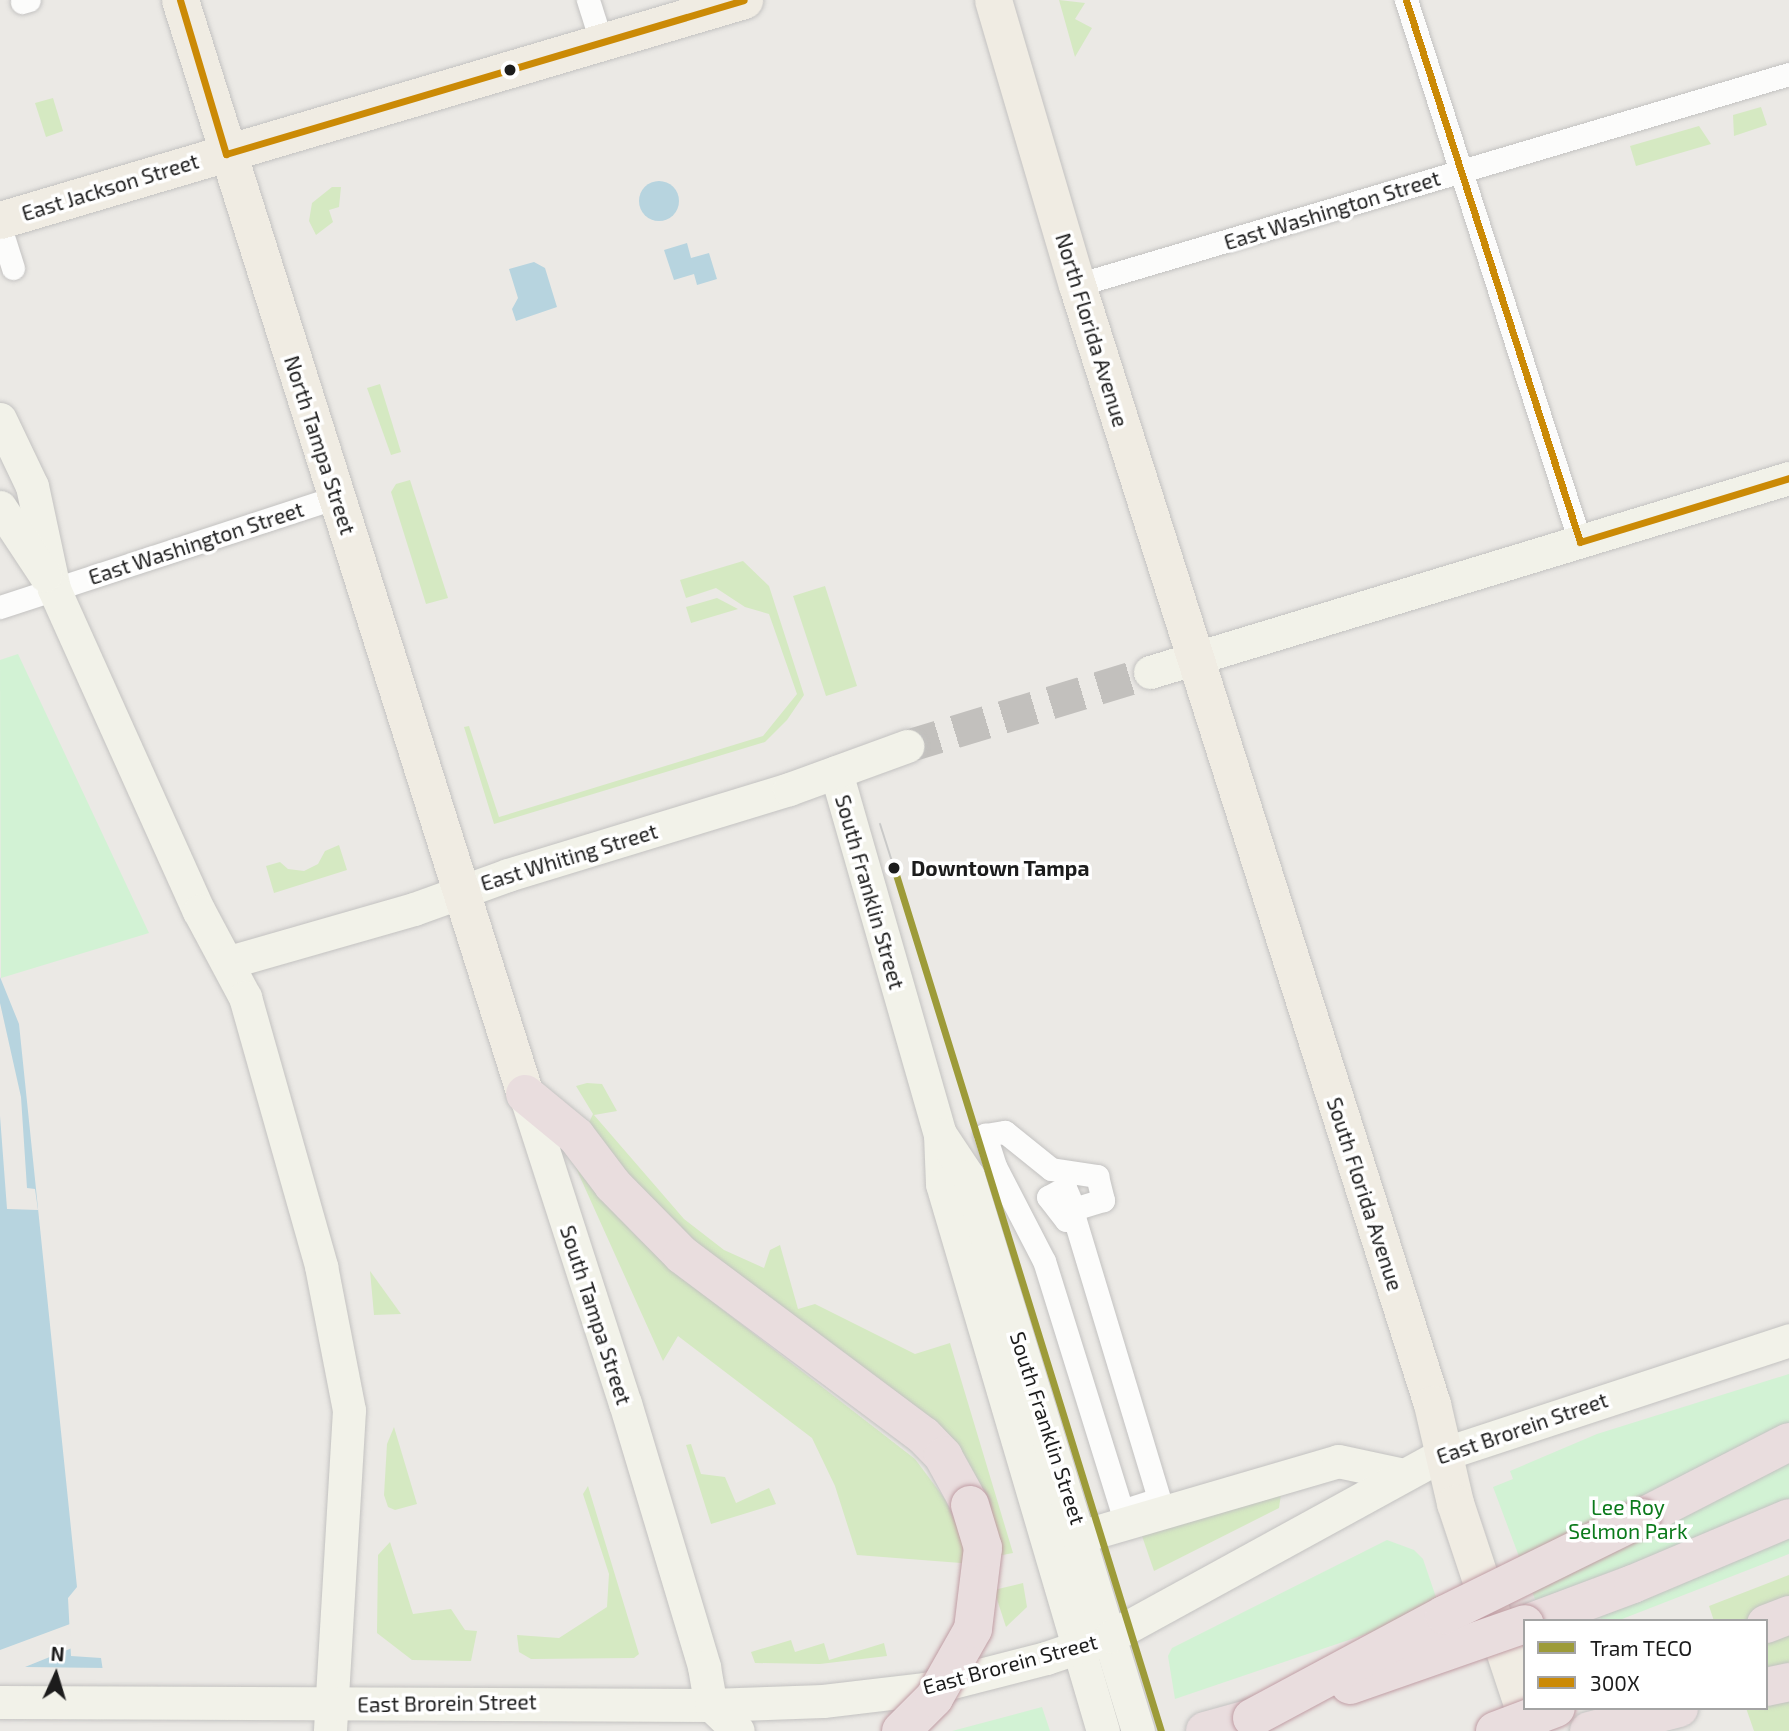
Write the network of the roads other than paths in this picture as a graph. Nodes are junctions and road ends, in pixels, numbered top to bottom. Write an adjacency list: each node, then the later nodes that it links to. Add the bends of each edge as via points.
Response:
1 (180, 0): 8 (main road, North Tampa Street)
2 (588, 0): 6 (street)
3 (744, 0): 6 (main road, East Jackson Street)
4 (993, 0): 13 (main road, North Florida Avenue)
5 (1406, 0): 9 (street)
6 (601, 41): 8 (main road, East Jackson Street)
7 (1789, 74): 9 (street, East Washington Street)
8 (226, 154): 10 (main road, East Jackson Street); 16 (main road, North Tampa Street)
9 (1461, 171): 13 (street, East Washington Street); 18 (street)
10 (0, 220)
11 (0, 227): 12 (street)
12 (13, 268)
13 (1077, 285): 21 (main road, North Florida Avenue)
14 (0, 419): 19 (street, via 32,486)
15 (1789, 478): 18 (street)
16 (337, 497): 19 (street, East Washington Street); 25 (main road, North Tampa Street)
17 (0, 507): 19 (street)
18 (1580, 542): 21 (street)
19 (54, 589): 20 (street, East Washington Street); 26 (street, via 199,911)
20 (0, 607)
21 (1197, 658): 22 (street); 32 (main road, South Florida Avenue, via 1432,1404)
22 (1150, 672)
23 (907, 746): 24 (street, East Whiting Street)
24 (836, 772): 25 (street, East Whiting Street); 28 (street, South Franklin Street)
25 (463, 890): 26 (street, East Whiting Street, via 414,909); 27 (main road, South Tampa Street)
26 (229, 962): 50 (street, via 245,998 308,1217 340,1347 349,1410)
27 (525, 1094): 45 (street, South Tampa Street, via 625,1403 704,1667); 53 (highway, bridge, via 576,1136 634,1208 682,1255 924,1436 948,1464 970,1505 983,1548 973,1629 934,1699)
28 (940, 1134): 35 (street, South Franklin Street, via 968,1176); 41 (street, South Franklin Street, via 942,1184)
29 (1074, 1217): 29 (street, via 1159,1499 1122,1511 1044,1261 1000,1177 985,1135 1005,1132 1051,1169 1097,1176 1103,1200 1074,1209 1065,1188 1048,1197 1066,1220)
30 (1789, 1340): 32 (street, East Brorein Street)
31 (1789, 1443): 51 (highway, bridge, via 1444,1615)
32 (1443, 1454): 33 (street, East Brorein Street); 46 (main road, South Florida Avenue)
33 (1399, 1474): 35 (street, via 1338,1461); 40 (street, East Brorein Street)
34 (1789, 1518): 37 (highway)
35 (1082, 1536): 40 (street, South Franklin Street)
36 (1789, 1615): 38 (highway)
37 (1539, 1619)
38 (1768, 1623)
39 (1523, 1625): 51 (highway, bridge)
40 (1111, 1636): 41 (street, East Brorein Street); 55 (street, South Franklin Street)
41 (1076, 1649): 45 (street, East Brorein Street, via 925,1689 823,1701); 54 (street, South Franklin Street)
42 (1789, 1682): 43 (highway)
43 (1768, 1687)
44 (0, 1702): 50 (street, East Brorein Street, via 291,1704)
45 (711, 1705): 50 (street, East Brorein Street, via 492,1701); 52 (street)
46 (1523, 1706)
47 (1524, 1710): 58 (main road, South Florida Avenue)
48 (1551, 1710): 57 (highway, bridge)
49 (1671, 1710): 59 (highway)
50 (330, 1718)
51 (1252, 1718): 56 (highway)
52 (738, 1731)
53 (901, 1731)
54 (1103, 1731)
55 (1138, 1731)
56 (1205, 1731)
57 (1495, 1731)
58 (1531, 1731)
59 (1589, 1731)

